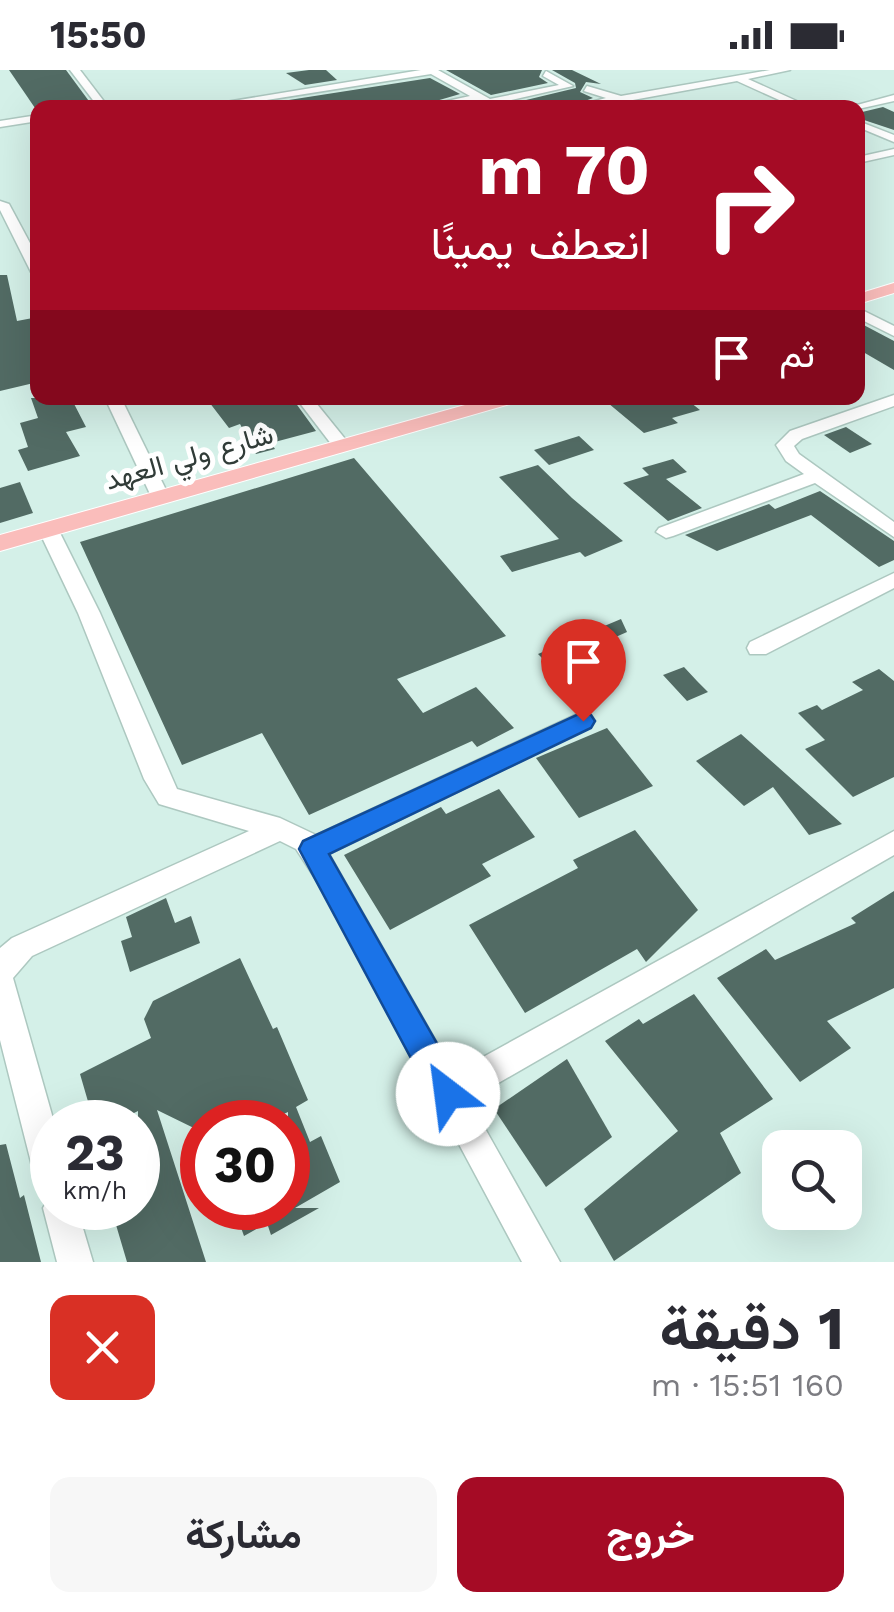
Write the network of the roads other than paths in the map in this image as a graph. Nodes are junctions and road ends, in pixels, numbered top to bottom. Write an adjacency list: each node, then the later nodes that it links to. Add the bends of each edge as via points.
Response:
1 (76, 70): 11 (street)
2 (431, 70): 9 (street); 13 (street)
3 (570, 70): 14 (street, via 545,75 566,88)
4 (718, 70): 6 (street)
5 (785, 70): 6 (street)
6 (738, 79): 10 (street); 16 (street)
7 (587, 89): 10 (street)
8 (894, 98): 17 (street)
9 (250, 99): 12 (street)
10 (616, 99): 15 (street)
11 (98, 100)
12 (244, 100)
13 (486, 100)
14 (501, 100)
15 (611, 100)
16 (788, 100)
17 (865, 105)
18 (30, 119): 19 (street)
19 (0, 124)
20 (865, 127): 21 (street)
21 (894, 139)
22 (894, 152): 23 (street)
23 (865, 158)
24 (3, 204): 25 (street)
25 (30, 256)
26 (894, 288): 27 (main road)
27 (865, 296)
28 (865, 316): 29 (street)
29 (894, 332)
30 (894, 400): 35 (street, via 788,441 785,451)
31 (116, 405): 36 (street)
32 (310, 405): 34 (street)
33 (485, 405): 34 (main road, شارع ولي العهد)
34 (341, 445): 36 (main road, شارع ولي العهد)
35 (818, 476): 38 (street); 39 (street)
36 (160, 496): 37 (main road, شارع ولي العهد)
37 (48, 529): 40 (main road, شارع ولي العهد); 44 (street, via 168,798)
38 (666, 532)
39 (894, 532)
40 (0, 543)
41 (894, 580): 42 (street)
42 (758, 648)
43 (583, 721): 46 (street)
44 (280, 829): 46 (street); 47 (street, via 22,947)
45 (894, 842): 49 (street)
46 (312, 849): 49 (street)
47 (0, 973)
48 (0, 982): 50 (street)
49 (448, 1094): 53 (street)
50 (31, 1100)
51 (66, 1230): 52 (street)
52 (75, 1262)
53 (542, 1262)

